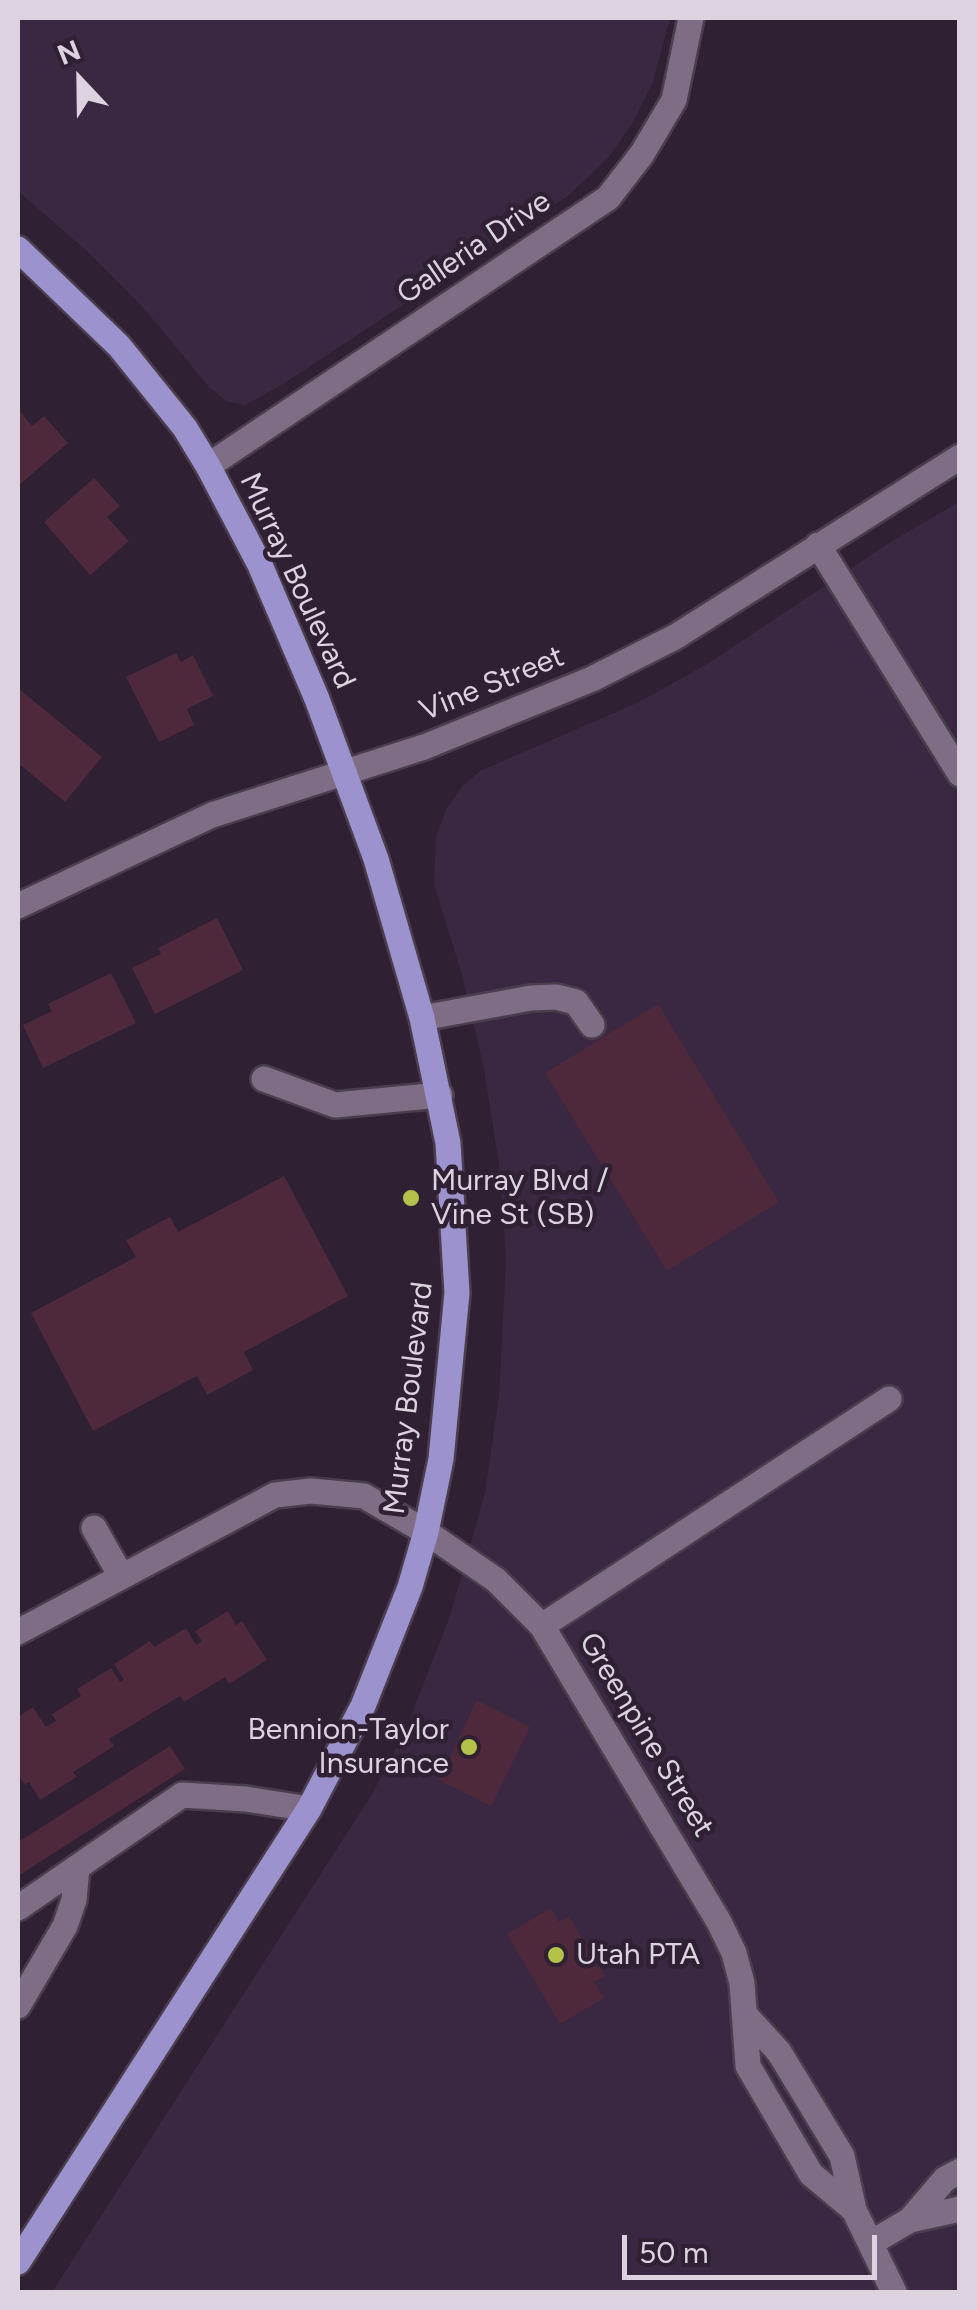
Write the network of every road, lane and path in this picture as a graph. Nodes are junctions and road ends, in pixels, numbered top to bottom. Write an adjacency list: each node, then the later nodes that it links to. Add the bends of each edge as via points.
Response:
1 (690, 18): 4 (street, Galleria Drive, via 674,100 608,198)
2 (18, 248): 4 (main road, Murray Boulevard, via 119,346)
3 (960, 457): 5 (street, Vine Street)
4 (208, 466): 6 (main road, Murray Boulevard, via 260,565)
5 (818, 545): 6 (street, Vine Street, via 675,637 592,679); 7 (street)
6 (346, 772): 8 (street, Vine Street, via 212,815); 9 (main road, Murray Boulevard)
7 (960, 774)
8 (19, 902)
9 (422, 1018): 10 (street, via 556,998 576,1002); 12 (main road, Murray Boulevard)
10 (592, 1025)
11 (264, 1079): 12 (street, via 334,1105)
12 (440, 1095): 15 (main road, Murray Boulevard, via 458,1293 441,1459)
13 (890, 1398): 17 (street)
14 (94, 1528): 16 (street)
15 (426, 1532): 16 (street, Greenpine Street, via 364,1496 293,1492 262,1500); 17 (street, Greenpine Street, via 496,1580); 19 (main road, Murray Boulevard, via 364,1706)
16 (121, 1576): 18 (street, Greenpine Street)
17 (542, 1626): 23 (street, Greenpine Street, via 719,1922 734,1953)
18 (18, 1632)
19 (309, 1809): 20 (street, via 182,1795); 29 (main road, Murray Boulevard)
20 (77, 1867): 21 (street); 22 (street, via 66,1926)
21 (18, 1908)
22 (18, 2006)
23 (746, 2016): 26 (street, Greenpine Street, via 779,2052 842,2156); 26 (street, Greenpine Street, via 748,2066 811,2174)
24 (960, 2170): 27 (street)
25 (960, 2209): 27 (street)
26 (854, 2210): 28 (street, Greenpine Street)
27 (910, 2220): 28 (street)
28 (871, 2244): 30 (street, Greenpine Street)
29 (18, 2262)
30 (894, 2292)

